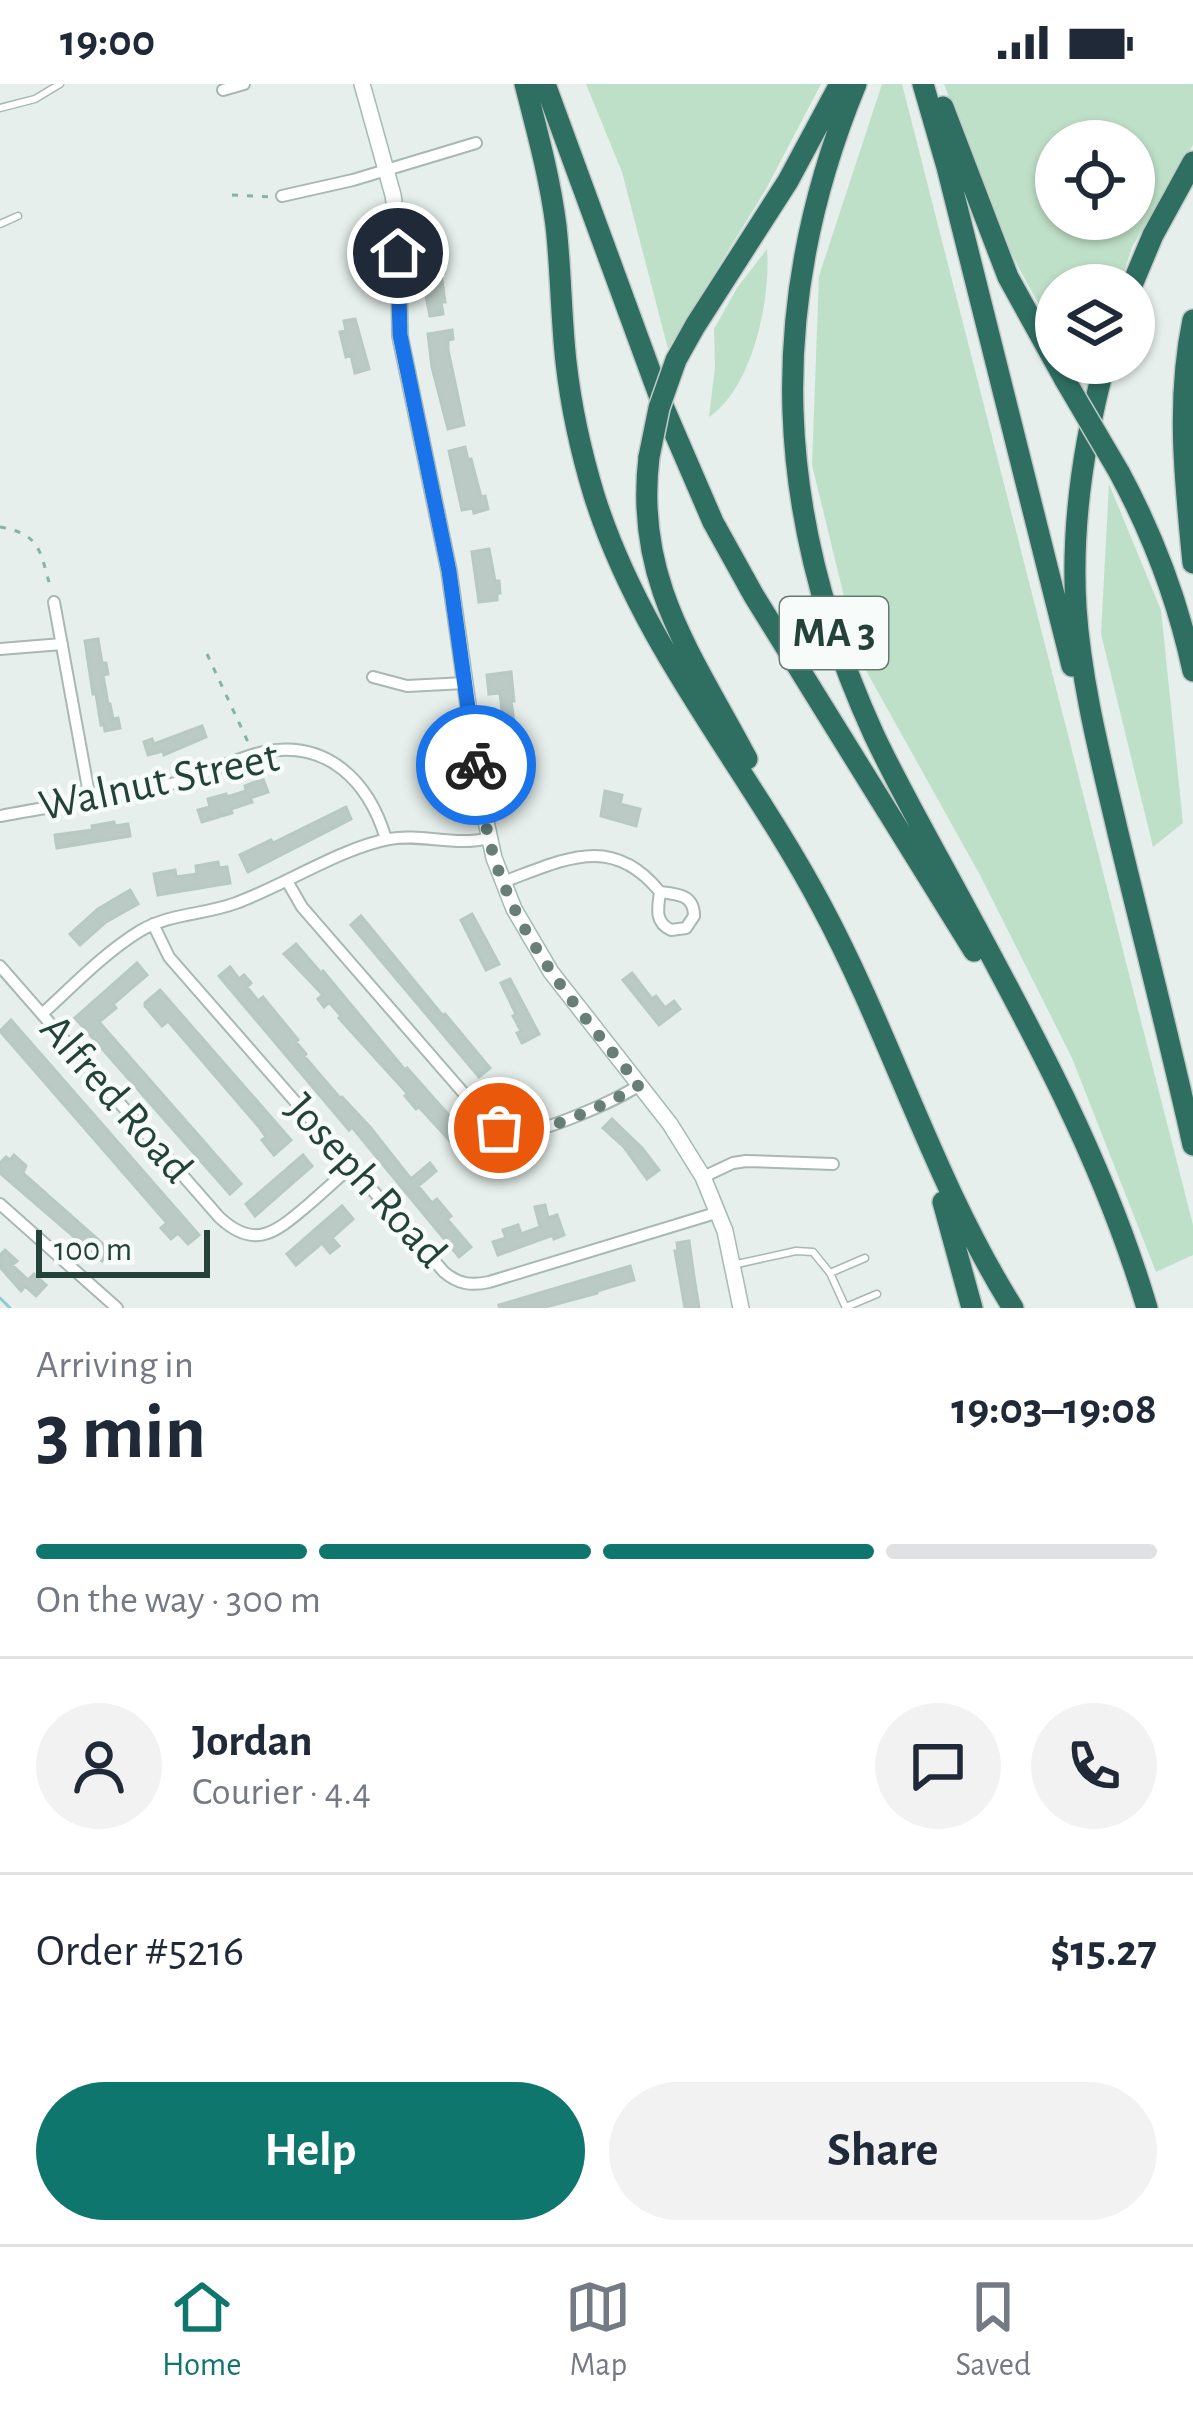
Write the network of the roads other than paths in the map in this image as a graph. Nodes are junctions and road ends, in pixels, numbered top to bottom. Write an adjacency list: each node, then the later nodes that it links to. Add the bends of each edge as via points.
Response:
1 (60, 84): 11 (lane)
2 (244, 84): 10 (street)
3 (362, 84): 14 (street)
4 (525, 84): 33 (highway, via 554,212 573,409 607,533 662,650)
5 (545, 84): 40 (highway, via 713,522 986,972)
6 (840, 84): 33 (highway, bridge, via 676,360 650,457 649,530 670,617)
7 (856, 84): 40 (highway, MA 3, via 818,195 796,300 792,408 803,514 830,620 868,719)
8 (922, 84): 28 (highway, via 1069,659)
9 (934, 84): 25 (highway, bridge, via 1008,278 1161,561)
10 (223, 90)
11 (0, 109)
12 (476, 143): 14 (street)
13 (1193, 162): 18 (highway)
14 (388, 170): 15 (street); 27 (street, via 400,335)
15 (282, 196)
16 (18, 216): 17 (lane)
17 (0, 224)
18 (1141, 264)
19 (1193, 320): 21 (highway, via 1182,450)
20 (1101, 384): 28 (highway, via 1085,457 1076,565)
21 (1193, 563)
22 (54, 602): 23 (street)
23 (62, 644): 24 (street); 29 (street)
24 (0, 649)
25 (1193, 671)
26 (373, 677): 27 (street, via 407,686)
27 (465, 682): 31 (street)
28 (1096, 734): 43 (highway)
29 (91, 799): 30 (street, Walnut Street); 32 (street, Walnut Street, via 296,750 340,767 368,794)
30 (0, 816)
31 (489, 838): 32 (street); 35 (street)
32 (386, 839): 34 (street)
33 (803, 872): 42 (highway)
34 (287, 881): 37 (street); 41 (street, via 499,1128 533,1131)
35 (503, 882): 36 (street, via 599,855 637,868); 41 (street, via 551,973)
36 (660, 892)
37 (153, 924): 39 (street); 45 (street, Joseph Road, via 169,957)
38 (0, 966): 39 (street, Alfred Road)
39 (42, 1014): 45 (street, Alfred Road, via 237,1232 259,1236 280,1228)
40 (1028, 1023): 58 (highway, MA 3, via 1083,1138)
41 (639, 1085): 46 (street)
42 (911, 1105): 56 (highway); 57 (highway)
43 (1193, 1145)
44 (833, 1164): 46 (street, via 746,1161)
45 (351, 1167): 48 (street, Joseph Road, via 444,1272 469,1285)
46 (704, 1177): 48 (street)
47 (0, 1204): 53 (street)
48 (718, 1212): 50 (street)
49 (865, 1258): 51 (lane)
50 (732, 1265): 51 (lane, via 813,1252); 54 (street)
51 (830, 1273): 55 (lane)
52 (877, 1294): 55 (lane)
53 (117, 1308)
54 (741, 1308)
55 (846, 1308)
56 (972, 1308)
57 (1013, 1308)
58 (1147, 1308)

